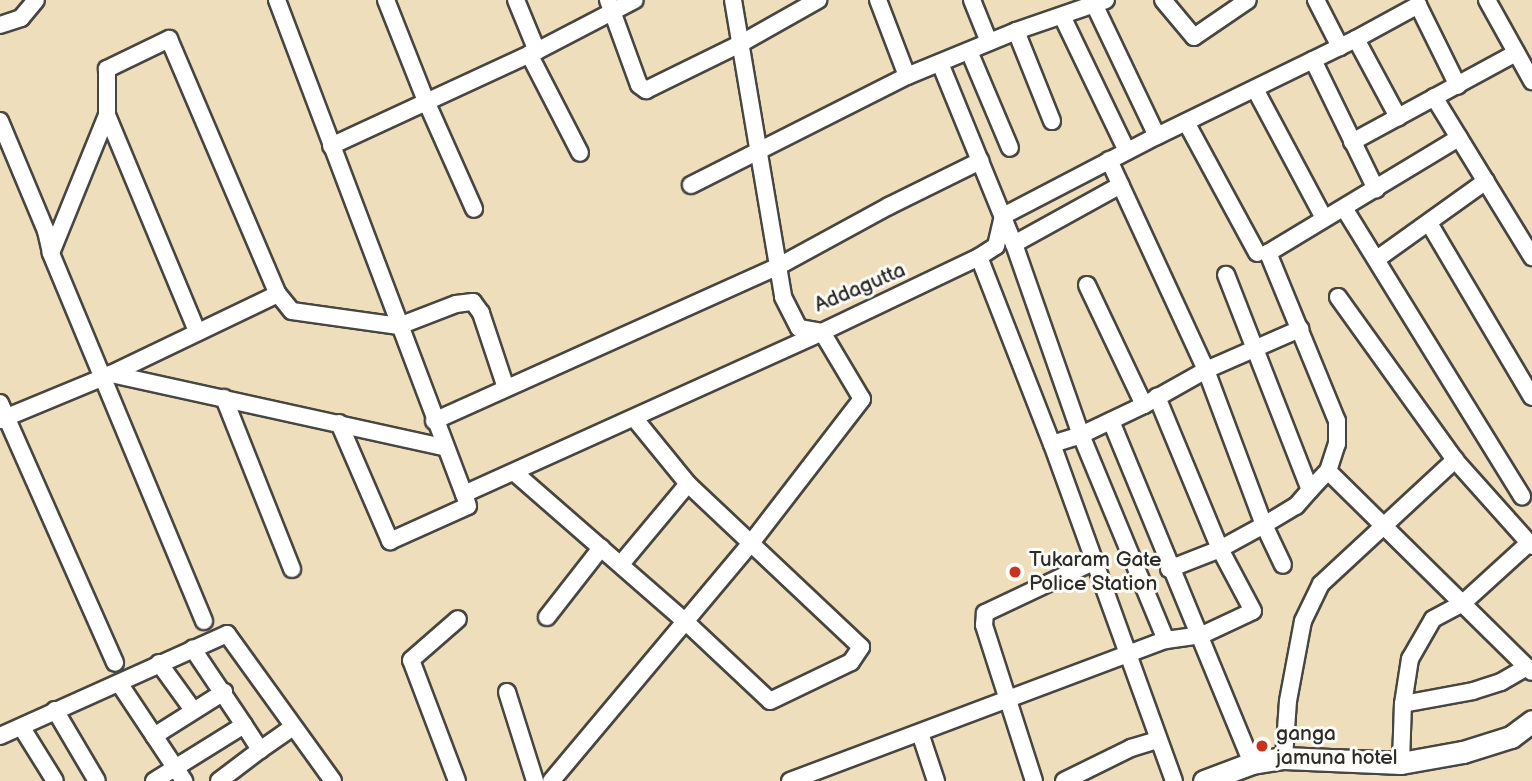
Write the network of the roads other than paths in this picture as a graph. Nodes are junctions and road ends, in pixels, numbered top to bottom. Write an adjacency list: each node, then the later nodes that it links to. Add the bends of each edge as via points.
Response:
1 (36, 0): 17 (street, via 21,18)
2 (276, 0): 42 (street)
3 (386, 0): 33 (street)
4 (516, 0): 24 (street)
5 (635, 0): 15 (street)
6 (733, 0): 21 (street, Addagutta)
7 (818, 0): 21 (street)
8 (878, 0): 28 (street)
9 (972, 0): 20 (street)
10 (1163, 0): 11 (street, via 1194,37)
11 (1248, 0)
12 (1316, 0): 22 (street)
13 (1487, 0): 25 (street)
14 (1100, 2): 16 (street); 39 (street)
15 (610, 6): 21 (street, via 639,85 646,90); 24 (street)
16 (1062, 16): 18 (street); 45 (street)
17 (0, 25)
18 (1016, 31): 20 (street); 37 (street)
19 (1356, 40): 22 (street); 30 (street, via 1419,5); 35 (street)
20 (989, 42): 23 (street)
21 (740, 44): 44 (street, Addagutta)
22 (1340, 47): 26 (street)
23 (969, 51): 27 (street); 43 (street)
24 (533, 53): 33 (street); 46 (street)
25 (1516, 53): 29 (street); 30 (street)
26 (1313, 60): 31 (street); 41 (street)
27 (940, 63): 28 (street); 48 (street)
28 (907, 76): 44 (street)
29 (1532, 81)
30 (1458, 86): 32 (street)
31 (1255, 89): 38 (street); 56 (street)
32 (1434, 97): 35 (street); 40 (street)
33 (426, 101): 42 (street); 54 (street)
34 (107, 115): 59 (street); 67 (street, via 107,69 169,39); 71 (street)
35 (1398, 117): 41 (street)
36 (0, 121): 59 (street, via 47,232)
37 (1052, 121)
38 (1186, 122): 39 (street); 60 (street)
39 (1157, 136): 45 (street)
40 (1459, 138): 49 (street); 52 (street)
41 (1352, 142): 52 (street)
42 (331, 146): 69 (street)
43 (1010, 148)
44 (758, 151): 50 (street); 64 (street, Addagutta)
45 (1127, 151): 47 (street)
46 (580, 153)
47 (1109, 160): 51 (street); 55 (street)
48 (980, 161): 55 (street); 64 (street)
49 (1486, 181): 57 (street); 62 (street)
50 (691, 185)
51 (1121, 185): 58 (street); 74 (street)
52 (1376, 189): 53 (street)
53 (1344, 208): 56 (street); 63 (street)
54 (474, 209)
55 (1003, 216): 58 (street); 61 (street, Addagutta, via 996,246)
56 (1324, 218): 70 (street, via 1268,253)
57 (1429, 223): 63 (street); 78 (street)
58 (1014, 244): 85 (street)
59 (51, 253): 75 (street)
60 (1258, 253)
61 (979, 257): 72 (street, Addagutta); 86 (street)
62 (1532, 257)
63 (1377, 259): 94 (street)
64 (779, 266): 72 (street, Addagutta, via 783,298 799,328); 76 (street)
65 (1226, 275): 73 (street)
66 (1087, 285): 79 (street)
67 (278, 295): 69 (street, via 292,311); 71 (street)
68 (1338, 297): 88 (street)
69 (399, 326): 76 (street, via 473,302); 82 (street)
70 (1300, 329): 73 (street); 89 (street, via 1337,421 1337,444)
71 (197, 331): 75 (street)
72 (822, 332): 81 (street); 98 (street, via 862,400)
73 (1254, 348): 74 (street); 92 (street)
74 (1206, 370): 79 (street); 96 (street)
75 (106, 376): 77 (street); 80 (street); 110 (street)
76 (506, 387): 82 (street)
77 (224, 397): 84 (street); 105 (street)
78 (1532, 397)
79 (1151, 401): 83 (street); 101 (street)
80 (2, 414): 116 (street)
81 (635, 419): 90 (street); 91 (street)
82 (434, 421): 87 (street)
83 (1111, 421): 85 (street); 106 (street)
84 (339, 423): 87 (street); 93 (street, via 390,541 468,506)
85 (1081, 435): 86 (street); 113 (street)
86 (1052, 444): 102 (street)
87 (444, 447): 93 (street)
88 (1455, 460): 95 (street); 97 (street)
89 (1328, 471): 92 (street); 97 (street)
90 (515, 473): 93 (street); 100 (street)
91 (688, 484): 98 (street); 103 (street)
92 (1310, 490): 96 (street, via 1296,506)
93 (464, 494)
94 (1527, 494): 95 (street)
95 (1499, 509): 99 (street)
96 (1264, 525): 101 (street); 104 (street)
97 (1383, 527): 107 (street); 135 (street, via 1321,584 1303,621 1288,701)
98 (751, 543): 111 (street); 111 (street, via 861,647 851,662 770,701)
99 (1531, 544): 107 (street)
100 (601, 548): 103 (street); 108 (street)
101 (1220, 549): 106 (street); 112 (street, via 1253,611)
102 (1095, 561): 115 (street); 122 (street, via 985,613 984,625)
103 (621, 565): 111 (street)
104 (1283, 565)
105 (292, 569)
106 (1169, 569): 112 (street)
107 (1463, 603): 118 (street); 123 (street, via 1433,620 1410,659)
108 (547, 617)
109 (458, 619): 144 (street, via 411,660)
110 (204, 621)
111 (685, 622): 146 (street)
112 (1202, 635): 113 (street); 136 (street)
113 (1167, 640): 115 (street)
114 (193, 649): 117 (street); 120 (street); 128 (street, via 228,634)
115 (1127, 654): 122 (street); 133 (street)
116 (116, 663)
117 (159, 663): 119 (street); 125 (street)
118 (1530, 670): 123 (street, via 1473,691)
119 (119, 683): 124 (street); 132 (street)
120 (224, 691): 125 (street); 127 (street)
121 (507, 692): 145 (street)
122 (1009, 700): 130 (street); 149 (street)
123 (1403, 704): 137 (street)
124 (55, 710): 129 (street); 140 (street)
125 (193, 710): 132 (street)
126 (1532, 721): 137 (street, via 1511,737 1463,752)
127 (244, 725): 134 (street); 138 (street)
128 (293, 727): 134 (street); 143 (street)
129 (22, 728): 131 (street); 139 (street)
130 (920, 733): 147 (street); 148 (street)
131 (0, 736)
132 (154, 736): 138 (street)
133 (1158, 740): 150 (street, via 1130,748); 151 (street)
134 (260, 750): 142 (street)
135 (1284, 758): 136 (street); 137 (street)
136 (1252, 763): 152 (street)
137 (1401, 763)
138 (180, 774): 141 (street)
139 (55, 781)
140 (97, 781)
141 (154, 781)
142 (219, 781)
143 (333, 781)
144 (457, 781)
145 (535, 781)
146 (551, 781)
147 (790, 781)
148 (936, 781)
149 (1034, 781)
150 (1064, 781)
151 (1174, 781)
152 (1204, 781)

